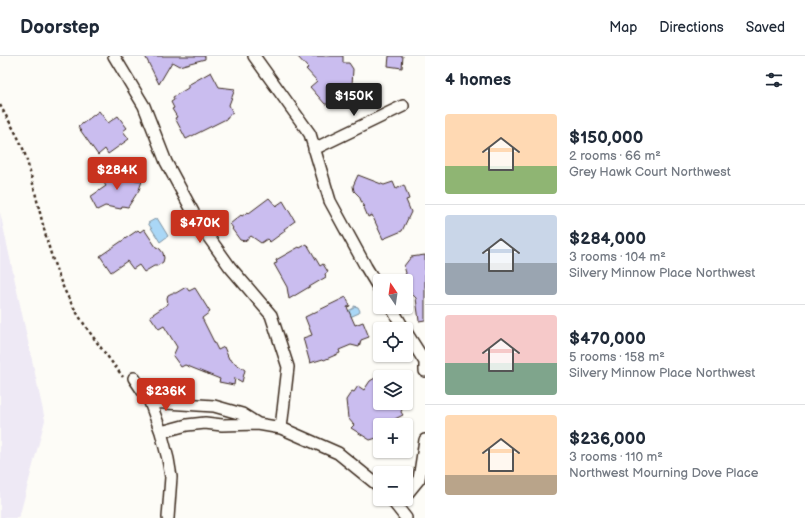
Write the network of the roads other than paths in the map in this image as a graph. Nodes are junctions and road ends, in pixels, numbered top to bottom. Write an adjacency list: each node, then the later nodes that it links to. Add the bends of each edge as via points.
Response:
1 (114, 56): 12 (street, via 144,106 166,162 200,224 230,267 271,315 288,367)
2 (254, 56): 4 (street, via 310,134)
3 (403, 106): 4 (street)
4 (314, 149): 5 (street, via 330,201)
5 (373, 278)
6 (413, 343): 7 (street)
7 (425, 362): 8 (street)
8 (425, 371)
9 (130, 378): 10 (street)
10 (150, 402): 11 (street, via 214,406 242,414); 13 (street)
11 (258, 424): 12 (street); 13 (street, via 199,424)
12 (281, 428): 15 (street, via 338,453)
13 (161, 432): 18 (street, via 171,477)
14 (425, 440): 16 (street, via 419,479)
15 (373, 481)
16 (413, 486)
17 (400, 506): 19 (street)
18 (168, 518)
19 (406, 518)

